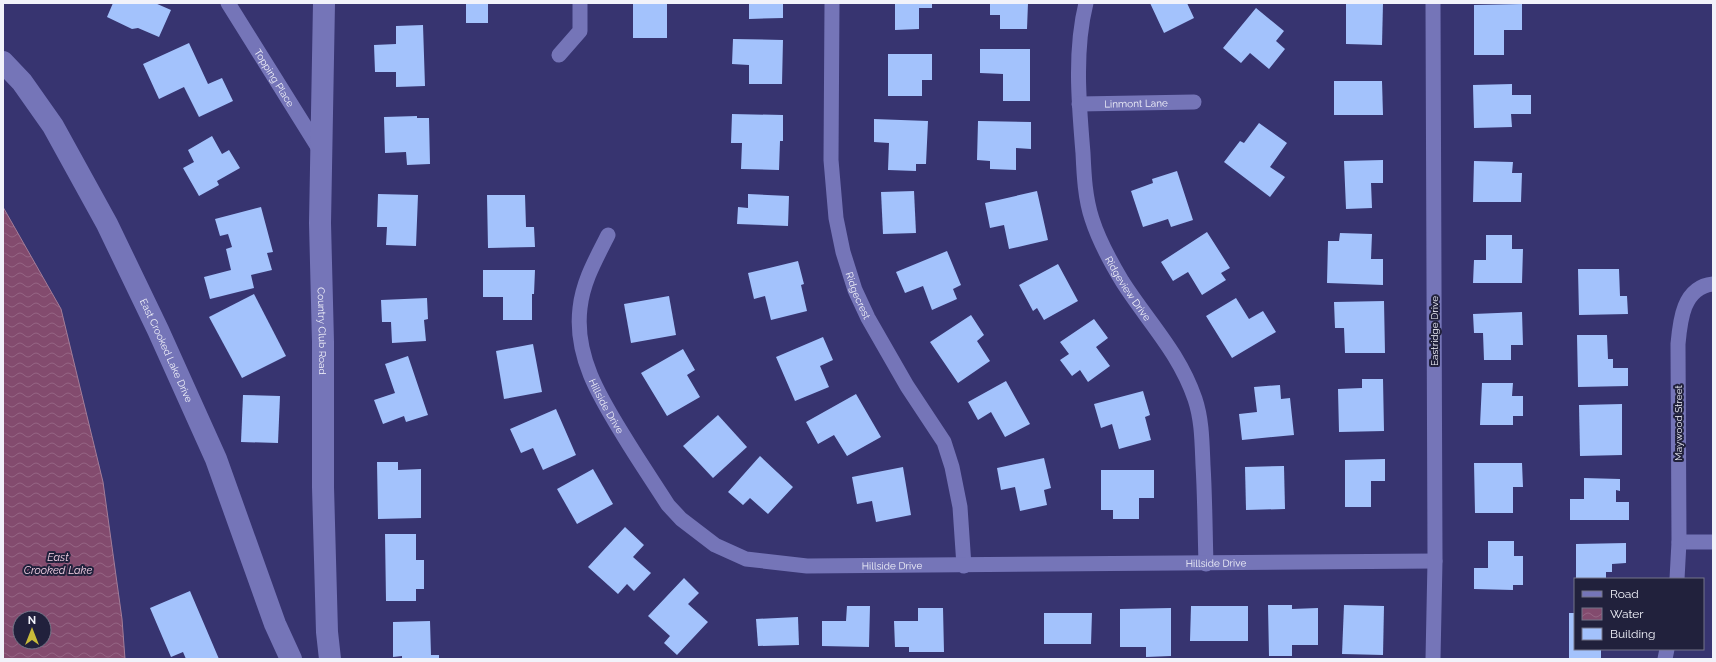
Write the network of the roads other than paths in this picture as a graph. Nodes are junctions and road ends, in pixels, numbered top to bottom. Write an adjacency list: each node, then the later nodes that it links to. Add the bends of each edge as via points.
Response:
1 (228, 3): 11 (street, Topping Place)
2 (324, 3): 11 (street, Country Club Road)
3 (580, 3): 7 (street, via 580,31)
4 (832, 3): 18 (street, Ridgecrest, via 831,160 836,218 843,252 868,318 907,386 944,442 952,466 960,507)
5 (1086, 3): 10 (street, Ridgeview Drive, via 1083,17)
6 (1433, 3): 16 (street, Eastridge Drive)
7 (559, 54)
8 (3, 62): 20 (street, East Crooked Lake Drive, via 22,82 53,126 106,224 158,330 216,459 275,624)
9 (1194, 102): 10 (street, Linmont Lane)
10 (1079, 104): 17 (street, Ridgeview Drive, via 1085,188 1091,218 1101,244 1123,282 1168,344 1195,399 1201,426)
11 (321, 152): 21 (street, Country Club Road, via 323,487)
12 (608, 235): 18 (street, Hillside Drive, via 586,279 580,309 584,358 592,382 604,405 668,505 681,519 715,545 746,559 807,566)
13 (1713, 284): 14 (street, Maywood Street, via 1700,288 1690,297 1680,322)
14 (1679, 542): 15 (street); 19 (street, Maywood Street)
15 (1713, 542)
16 (1435, 561): 17 (street, Hillside Drive); 22 (street, Eastridge Drive)
17 (1206, 564): 18 (street, Hillside Drive)
18 (964, 566)
19 (1677, 578)
20 (291, 659)
21 (330, 659)
22 (1433, 659)

